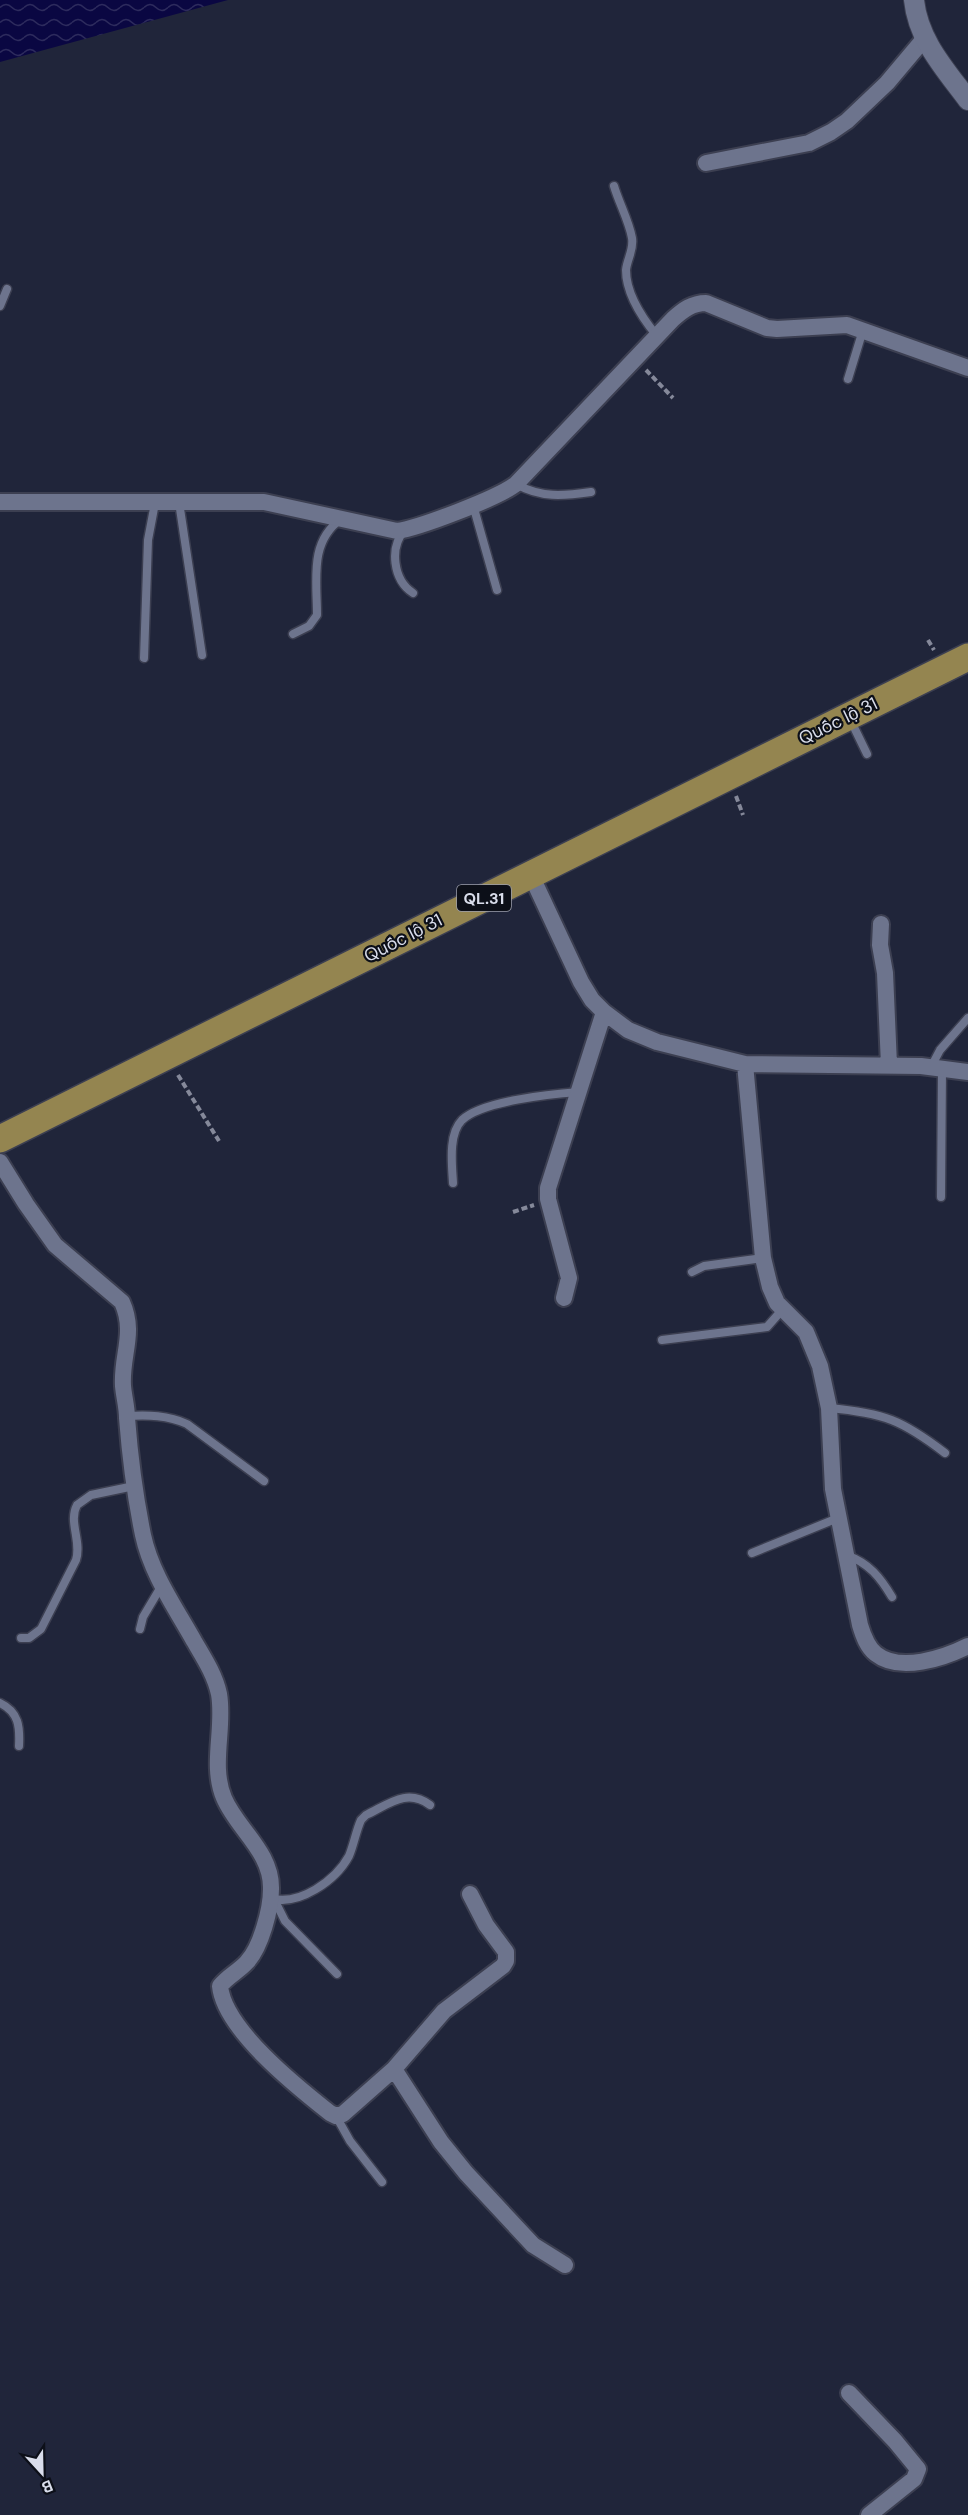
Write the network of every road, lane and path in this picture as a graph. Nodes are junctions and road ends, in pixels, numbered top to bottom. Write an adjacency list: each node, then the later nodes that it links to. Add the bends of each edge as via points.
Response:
1 (914, 0): 2 (street)
2 (924, 39): 3 (street); 4 (street, via 887,83 831,132 809,143)
3 (968, 100)
4 (706, 163)
5 (614, 186): 9 (lane, via 632,238 626,270 629,282 642,318)
6 (7, 289): 7 (lane)
7 (0, 306)
8 (863, 330): 9 (street, via 839,324 767,328 699,303 684,310); 11 (street); 12 (lane)
9 (657, 336): 10 (street)
10 (635, 358): 13 (path); 14 (street)
11 (968, 368)
12 (848, 379)
13 (673, 398)
14 (516, 484): 15 (lane, via 539,495); 19 (street)
15 (591, 492)
16 (0, 502): 17 (street)
17 (155, 502): 18 (street); 27 (lane, via 148,540)
18 (178, 502): 20 (street, via 264,502); 25 (lane)
19 (473, 504): 21 (street); 22 (lane)
20 (342, 519): 21 (street); 24 (lane, via 329,528 321,543 315,588 317,615 309,626)
21 (405, 530): 23 (lane, via 396,544 396,565 403,584)
22 (497, 590)
23 (413, 593)
24 (293, 634)
25 (202, 655)
26 (968, 657): 28 (highway, Quốc lộ 31 / QL.31)
27 (144, 658)
28 (848, 716): 29 (lane); 30 (highway, Quốc lộ 31 / QL.31)
29 (867, 754)
30 (531, 874): 32 (street, via 581,982); 34 (highway, Quốc lộ 31 / QL.31)
31 (881, 924): 36 (street)
32 (604, 1012): 35 (street, via 628,1030 657,1042); 39 (street)
33 (968, 1018): 37 (lane, via 940,1050)
34 (166, 1056): 40 (highway, Quốc lộ 31 / QL.31); 41 (path)
35 (745, 1064): 36 (street); 45 (street)
36 (889, 1065): 37 (street)
37 (936, 1068): 38 (street); 44 (lane)
38 (968, 1072)
39 (579, 1092): 43 (lane, via 523,1099 474,1113 461,1121 453,1144); 47 (street, via 548,1188 569,1278)
40 (0, 1139)
41 (219, 1141)
42 (0, 1162): 51 (street, via 55,1245 122,1302 130,1326 122,1371)
43 (453, 1183)
44 (941, 1197)
45 (763, 1258): 46 (lane, via 704,1266); 48 (street, via 770,1287)
46 (692, 1272)
47 (564, 1298)
48 (782, 1310): 49 (lane, via 767,1326); 50 (street, via 811,1341)
49 (662, 1340)
50 (829, 1408): 52 (lane, via 892,1418); 55 (street)
51 (127, 1416): 53 (lane, via 154,1415 187,1424); 54 (street)
52 (945, 1453)
53 (264, 1481)
54 (134, 1486): 58 (street, via 148,1555); 61 (lane, via 91,1495 77,1504 76,1560 40,1629 29,1638)
55 (838, 1518): 56 (lane); 57 (street)
56 (752, 1553)
57 (846, 1555): 59 (lane, via 869,1565); 62 (street, via 860,1625 874,1653 897,1662 926,1661)
58 (162, 1584): 60 (lane); 67 (street, via 212,1674 219,1695 219,1785 225,1801 264,1860 270,1874)
59 (892, 1597)
60 (140, 1629)
61 (21, 1638)
62 (968, 1646)
63 (0, 1703): 64 (lane, via 17,1718)
64 (19, 1746)
65 (430, 1805): 67 (lane, via 412,1796 366,1815 349,1856 329,1879 298,1897)
66 (470, 1894): 69 (street, via 506,1952 506,1961 444,2011)
67 (272, 1899): 68 (lane, via 285,1921); 70 (street, via 252,1957 227,1977 220,1986 221,1993 239,2026 266,2058)
68 (337, 1974)
69 (394, 2069): 70 (street, via 352,2109); 72 (street, via 466,2173 533,2245)
70 (336, 2116): 71 (lane)
71 (382, 2182)
72 (565, 2265)
73 (849, 2393): 74 (street, via 918,2469 914,2479)
74 (869, 2515)

